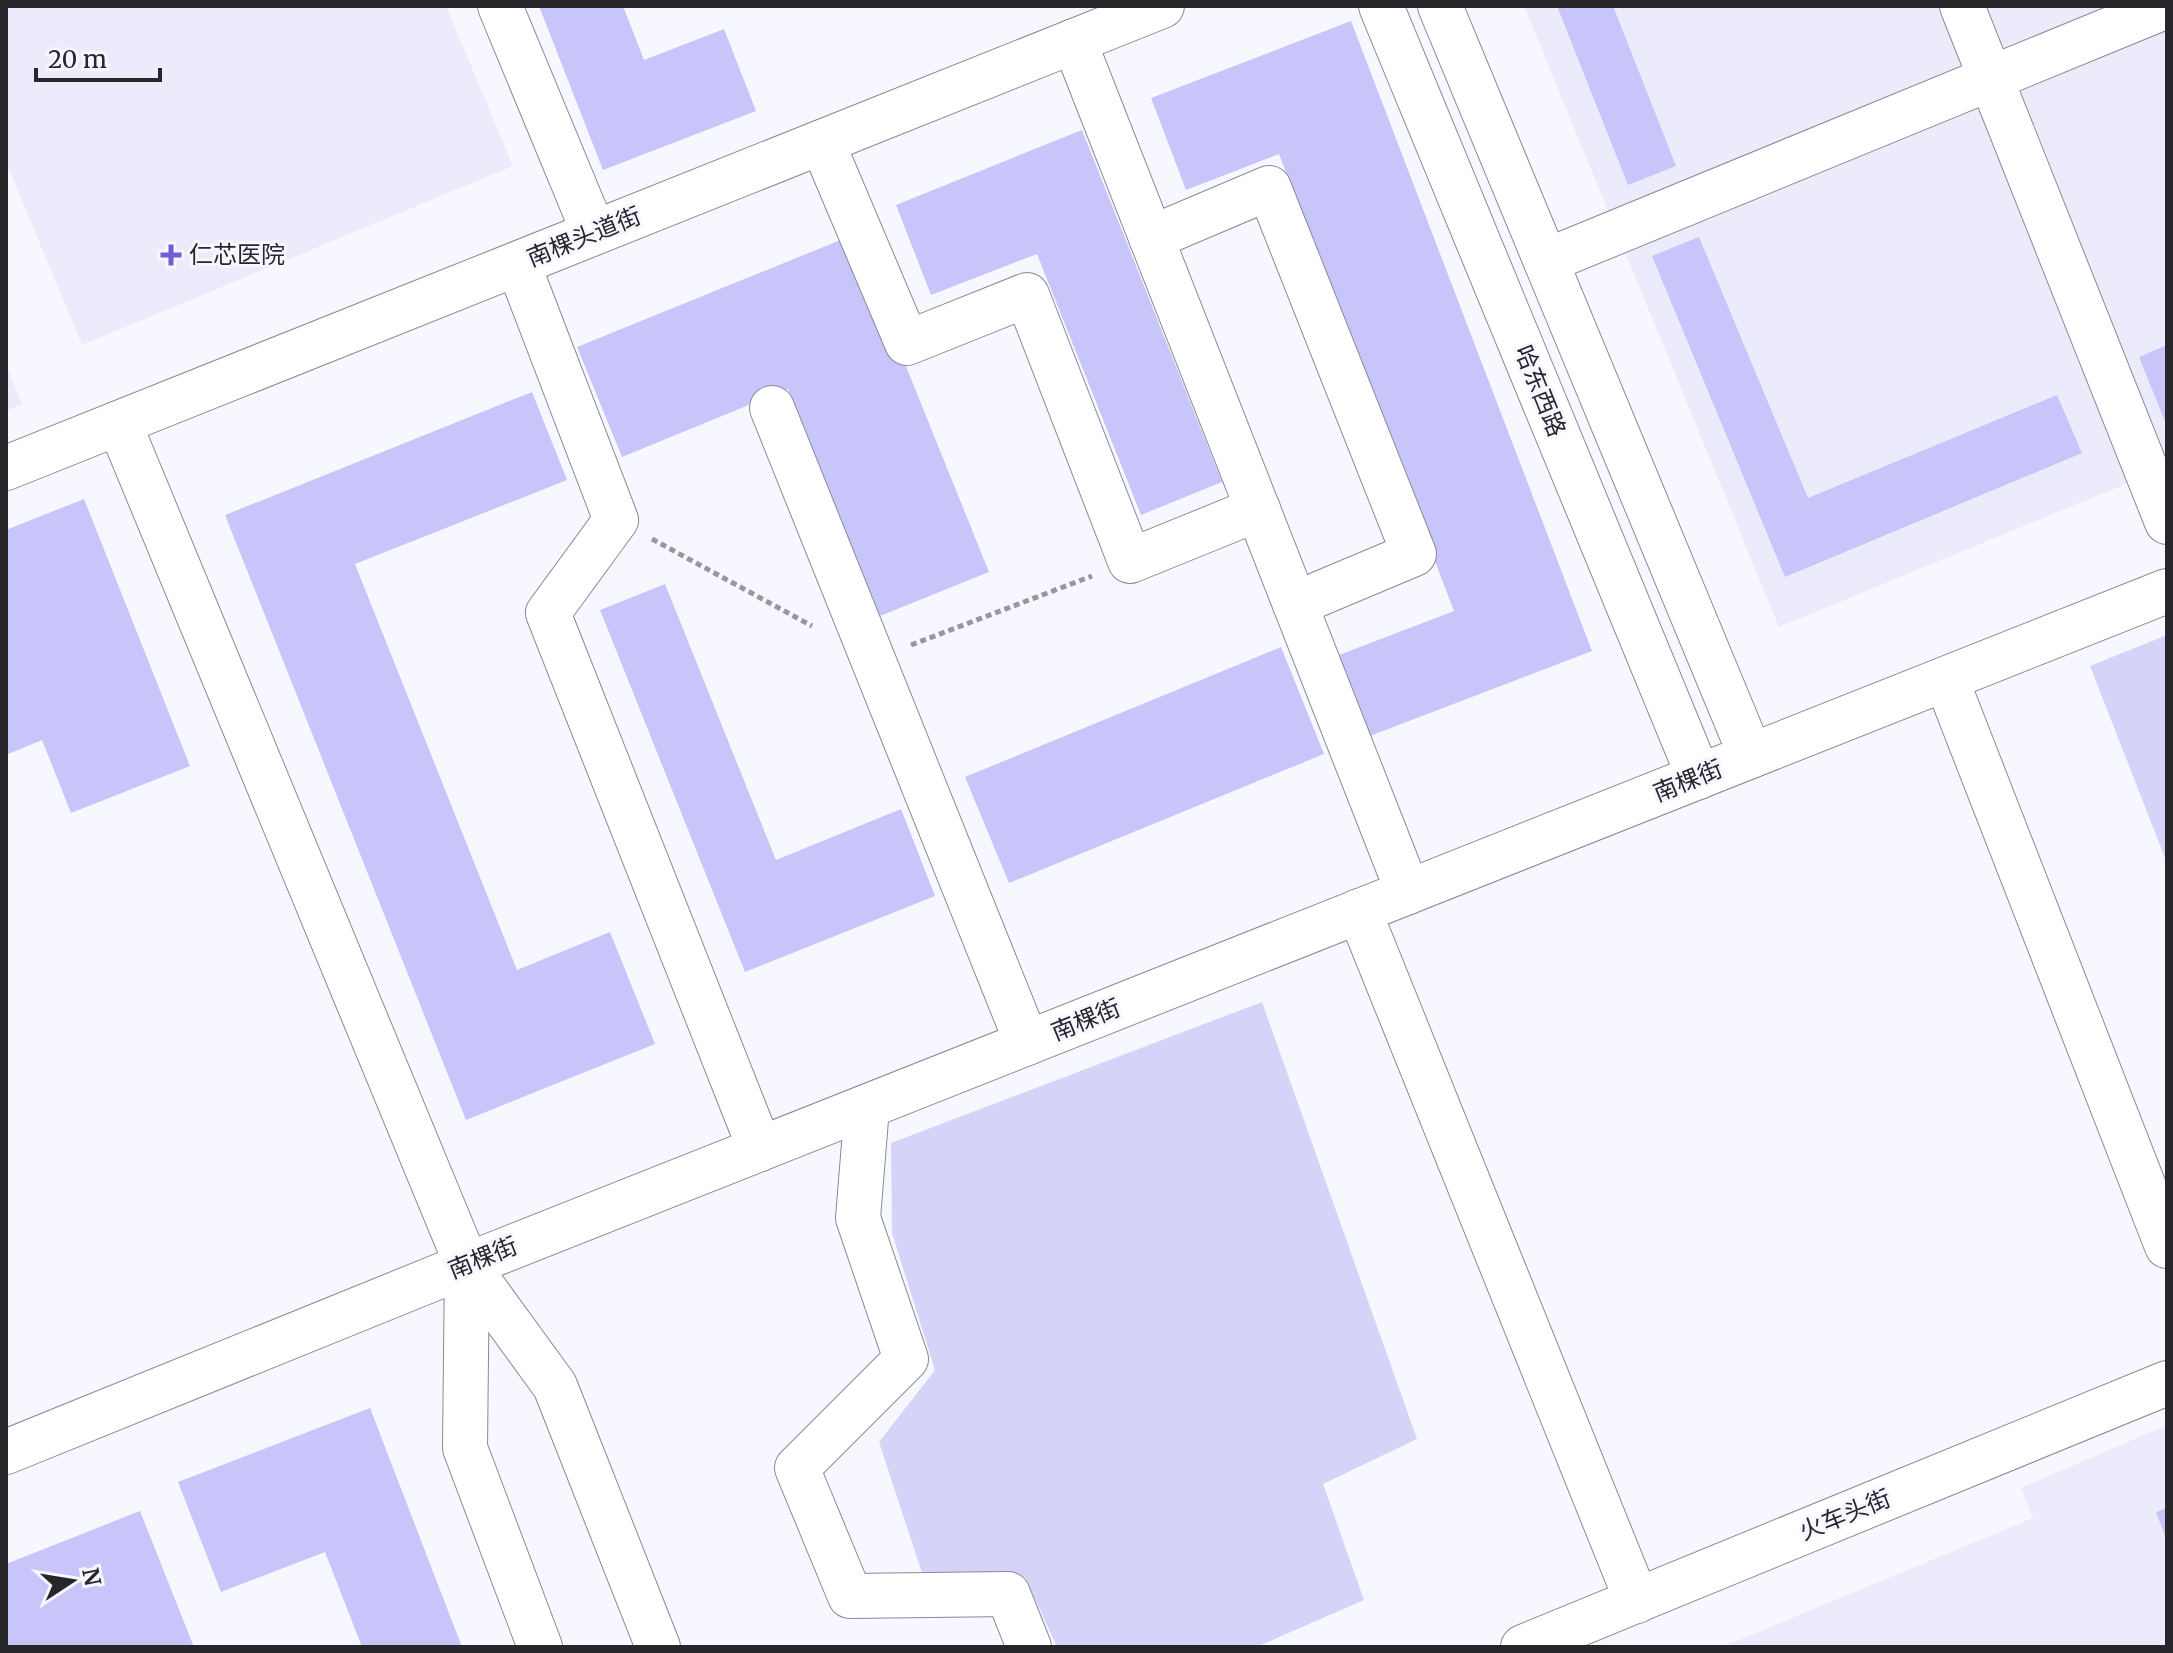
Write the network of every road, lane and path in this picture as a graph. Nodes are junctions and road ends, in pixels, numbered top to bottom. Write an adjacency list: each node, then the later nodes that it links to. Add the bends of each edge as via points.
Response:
1 (500, 6): 10 (street)
2 (1162, 6): 7 (street, 南棵头道街)
3 (1381, 6): 23 (street, 哈东西路)
4 (1440, 6): 12 (street)
5 (1962, 6): 8 (street)
6 (2167, 6): 8 (street)
7 (1074, 41): 9 (street, 南棵头道街); 11 (street)
8 (1991, 77): 12 (street); 18 (street)
9 (822, 142): 10 (street, 南棵头道街); 17 (street, via 907,343 1027,295 1130,561)
10 (594, 233): 13 (street, 南棵头道街)
11 (1151, 238): 17 (street); 20 (street, via 1269,188 1414,554)
12 (1546, 261): 22 (street)
13 (518, 264): 15 (street, 南棵头道街); 28 (street, via 616,520 548,613)
14 (772, 408): 26 (street)
15 (119, 423): 16 (street, 南棵头道街); 30 (street)
16 (6, 468)
17 (1258, 509): 20 (street)
18 (2167, 522)
19 (2167, 591): 21 (street, 南棵街)
20 (1295, 604): 24 (street)
21 (1946, 679): 22 (street, 南棵街); 29 (street)
22 (1751, 756): 23 (street, 南棵街)
23 (1699, 777): 24 (street, 南棵街)
24 (1408, 892): 25 (street, 南棵街)
25 (1359, 911): 26 (street, 南棵街); 33 (street)
26 (1027, 1043): 27 (street, 南棵街)
27 (867, 1107): 28 (street, 南棵街); 36 (street, via 858,1218 906,1359 797,1468 850,1596 1008,1594)
28 (760, 1149): 30 (street, 南棵街)
29 (2167, 1246)
30 (467, 1265): 32 (street, 南棵街); 34 (street, via 465,1448); 35 (street, via 555,1386)
31 (2167, 1383): 33 (street, 火车头街)
32 (6, 1452)
33 (1637, 1601): 37 (street, 火车头街)
34 (540, 1647)
35 (658, 1647)
36 (1029, 1647)
37 (1523, 1647)

